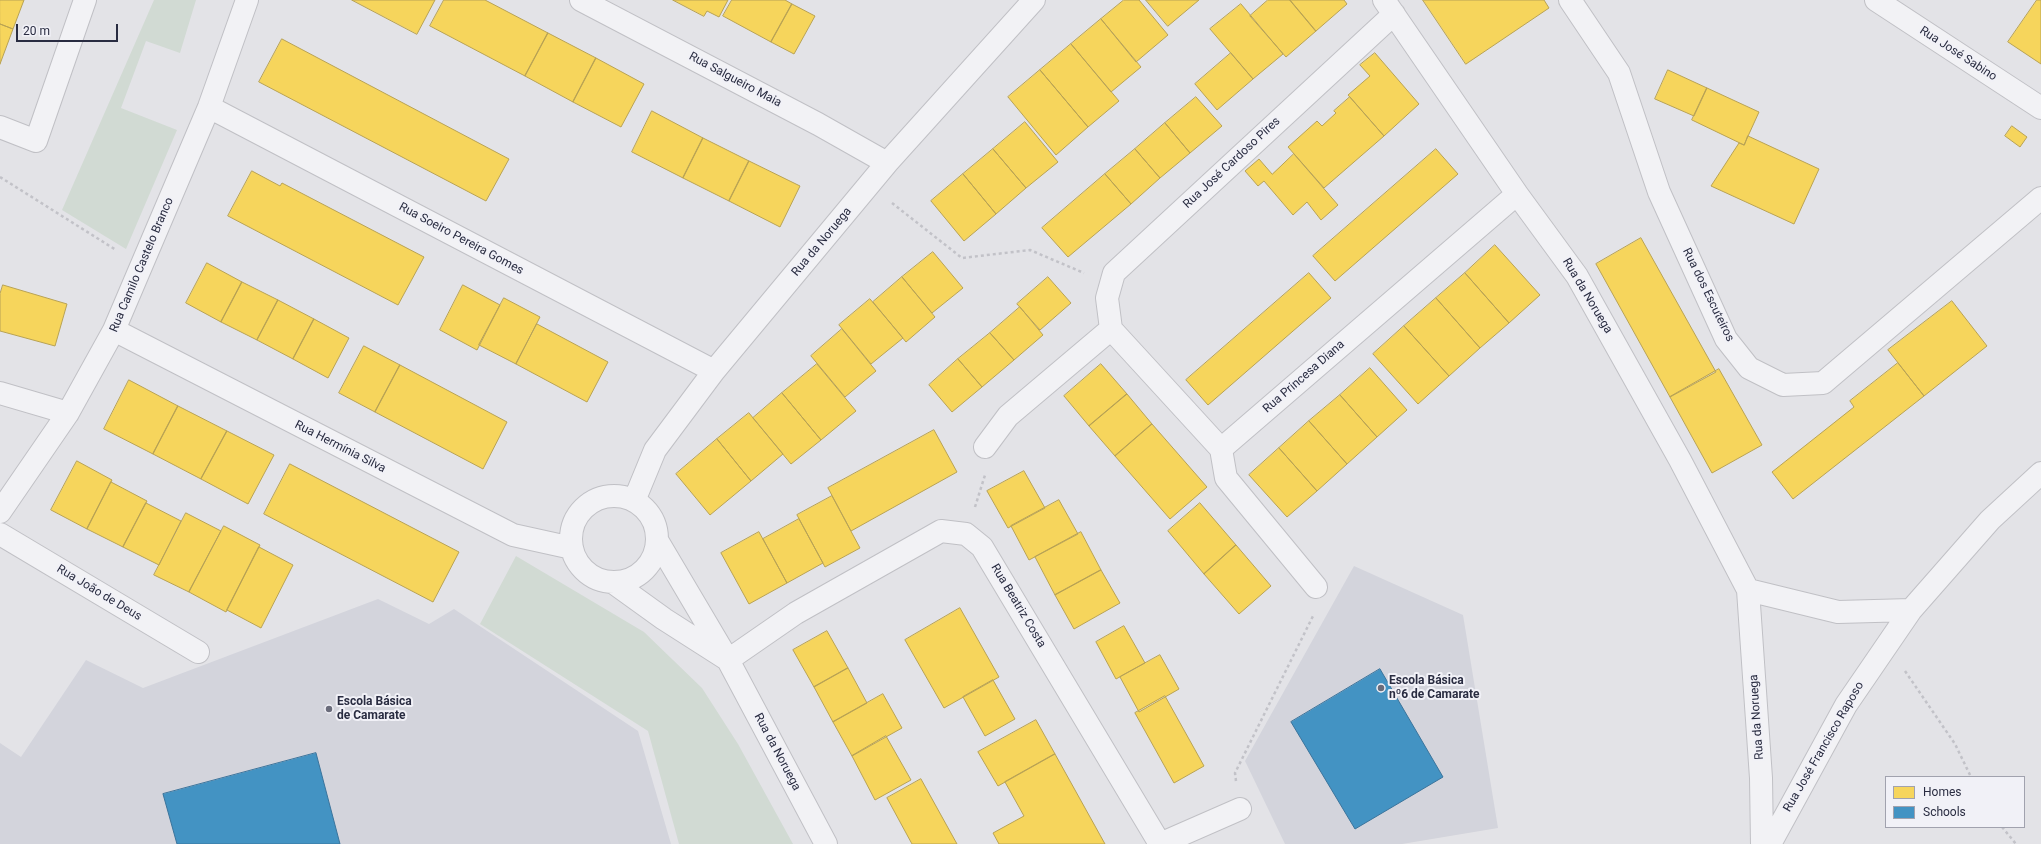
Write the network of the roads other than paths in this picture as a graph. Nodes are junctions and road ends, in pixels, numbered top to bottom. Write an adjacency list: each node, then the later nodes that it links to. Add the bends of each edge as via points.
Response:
1 (85, 0): 10 (street, via 36,141)
2 (247, 0): 8 (street, Rua Camilo Castelo Branco)
3 (581, 0): 11 (street, Rua Salgueiro Maia)
4 (1034, 0): 11 (street, Rua da Noruega)
5 (1570, 0): 13 (street, Rua dos Escuteiros, via 1619,73 1659,192 1726,339 1749,368 1783,384 1823,383)
6 (1876, 0): 9 (street, Rua José Sabino)
7 (1389, 7): 12 (street, Rua da Noruega); 14 (street, Rua José Cardoso Pires, via 1114,273 1107,298)
8 (209, 107): 15 (street, Rua Camilo Castelo Branco); 16 (street, Rua Soeiro Pereira Gomes)
9 (2041, 108)
10 (0, 127)
11 (887, 163): 16 (street, Rua da Noruega)
12 (1517, 194): 20 (street, Rua Princesa Diana); 29 (street, Rua da Noruega, via 1577,276 1680,460)
13 (2041, 198)
14 (1111, 329): 19 (street, via 1008,416); 20 (street)
15 (114, 330): 18 (street, Rua Camilo Castelo Branco); 26 (street, Rua Hermínia Silva, via 512,535)
16 (714, 371): 22 (street, Rua da Noruega, via 654,450)
17 (0, 393): 18 (street)
18 (68, 413): 23 (street, Rua Camilo Castelo Branco)
19 (985, 447)
20 (1221, 449): 28 (street, via 1226,478)
21 (2041, 473): 30 (street, Rua José Francisco Raposo, via 1990,520)
22 (634, 501): 25 (street, via 647,511 655,525); 26 (street, via 619,496 603,497 589,504 578,516 572,532)
23 (0, 512)
24 (0, 534): 31 (street, Rua João de Deus)
25 (657, 540): 27 (street, via 654,557 644,570 630,580); 32 (street, Rua da Noruega)
26 (572, 548): 27 (street, via 576,561 586,573 599,580)
27 (614, 583): 32 (street, Rua da Noruega)
28 (1316, 587)
29 (1748, 590): 30 (street, via 1838,612); 35 (street, Rua da Noruega, via 1761,778)
30 (1911, 610): 36 (street, Rua José Francisco Raposo, via 1846,705)
31 (198, 652)
32 (728, 660): 33 (street, Rua Beatriz Costa, via 796,613 941,531 966,534 982,547 1160,844); 34 (street, Rua da Noruega)
33 (1240, 809)
34 (826, 844)
35 (1762, 844)
36 (1770, 844)

